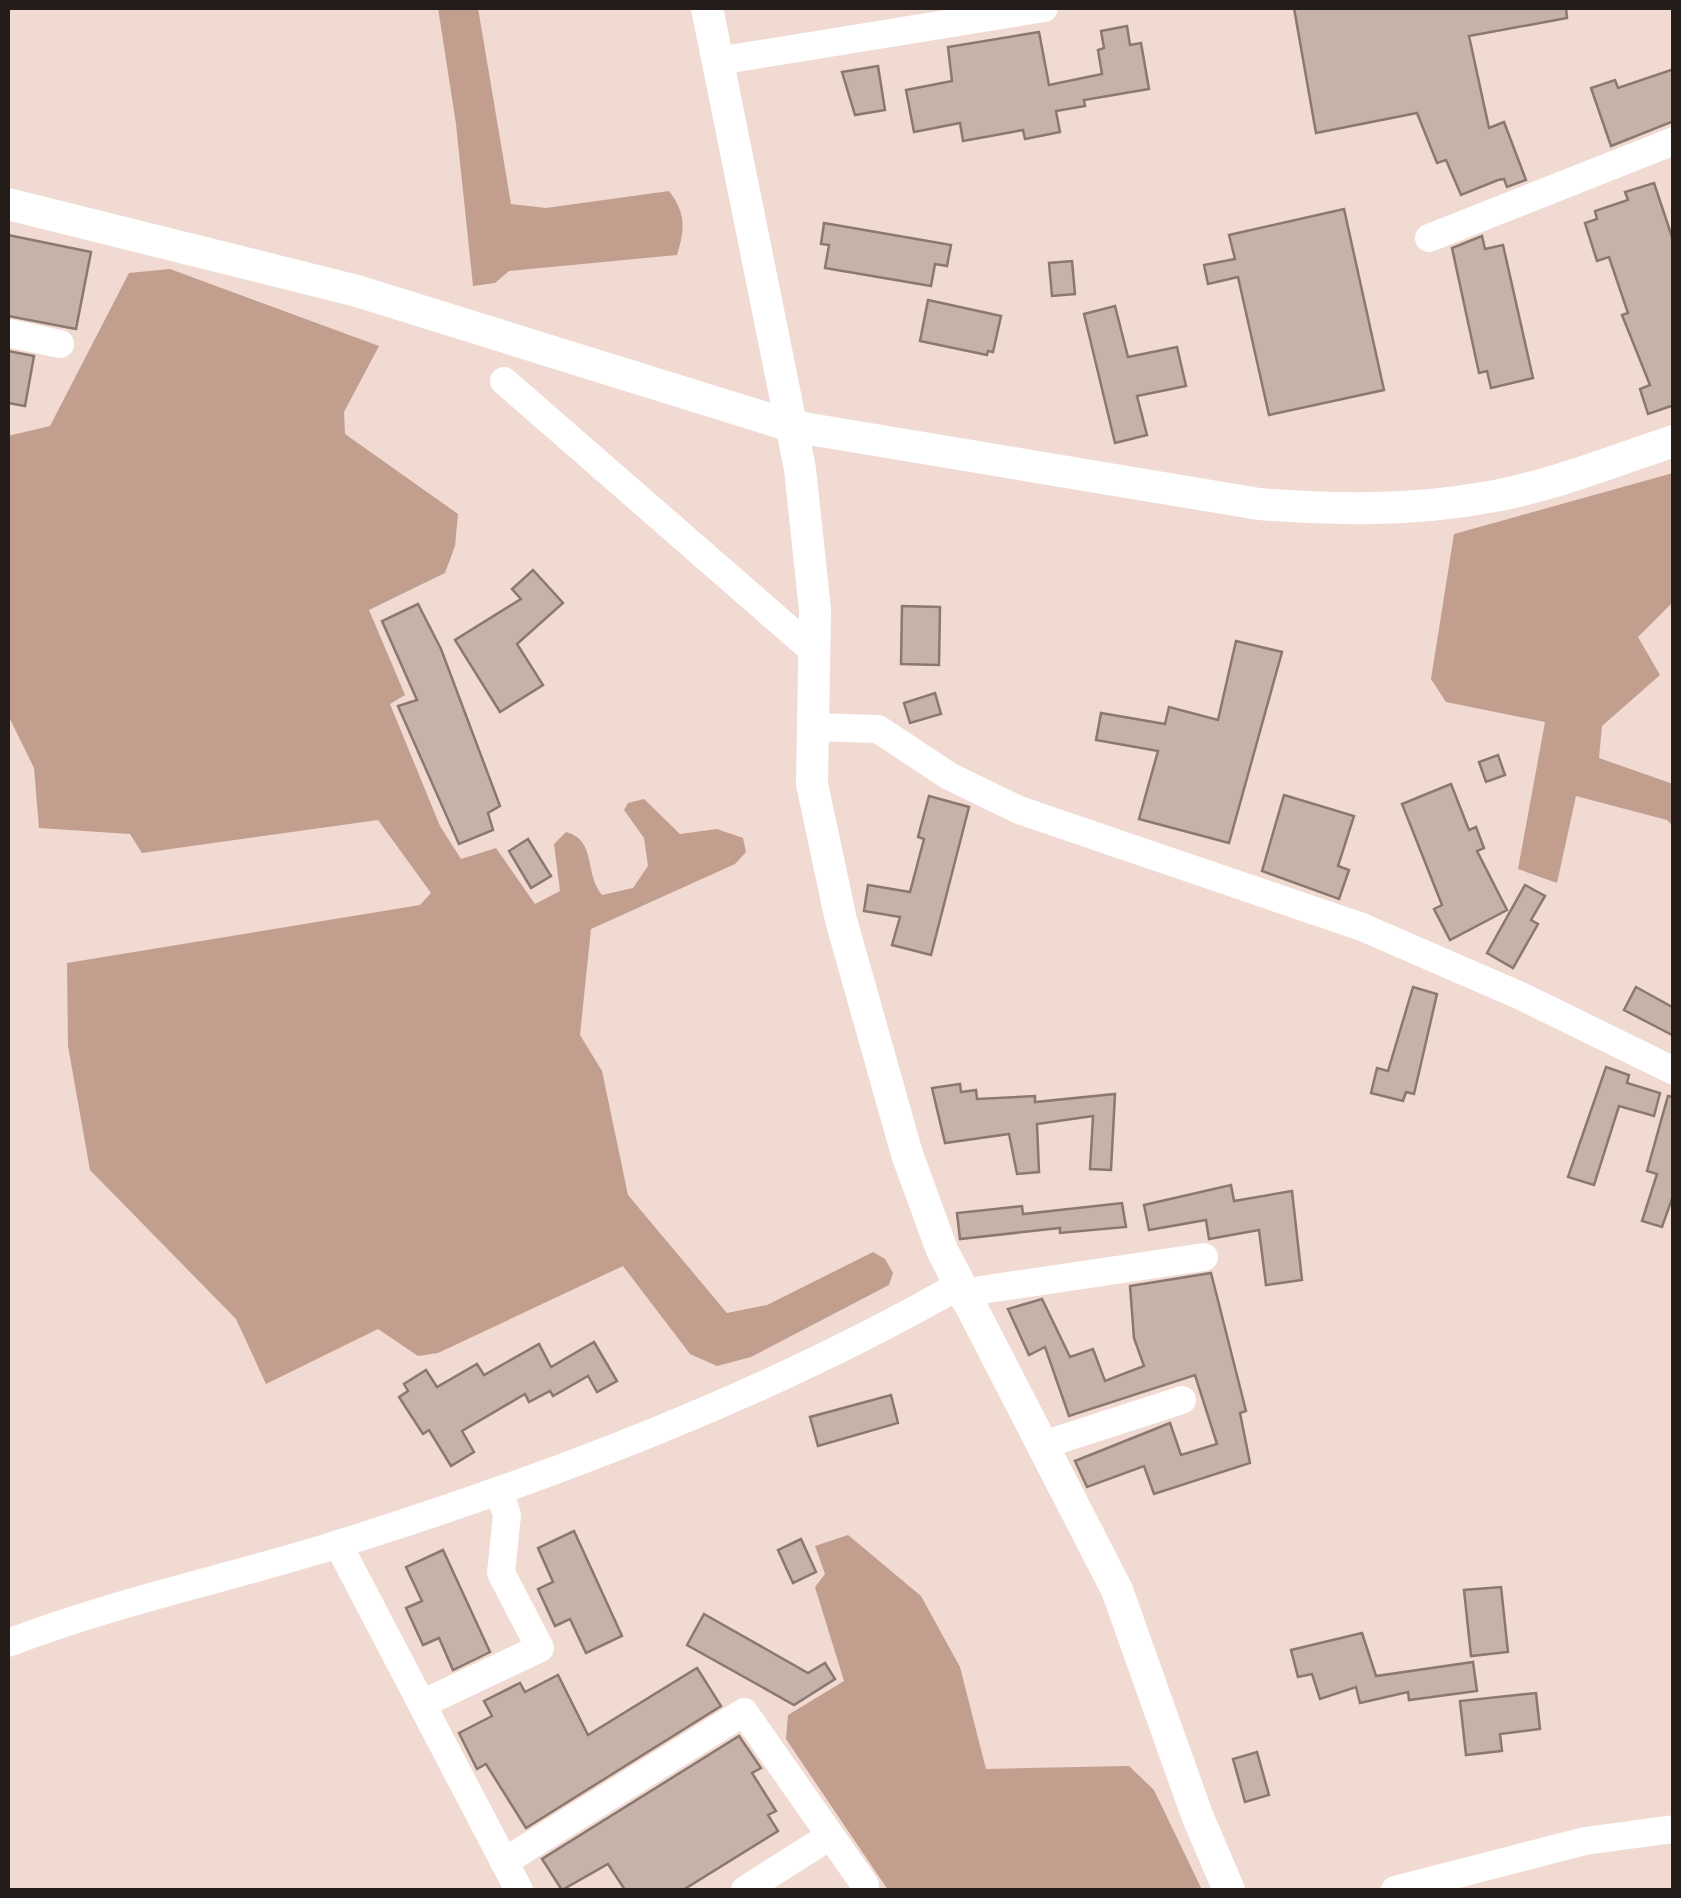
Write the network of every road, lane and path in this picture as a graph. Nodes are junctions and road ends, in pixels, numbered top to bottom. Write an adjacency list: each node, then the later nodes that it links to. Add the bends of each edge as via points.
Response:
1 (706, 8): 3 (street)
2 (1044, 8): 3 (street)
3 (718, 61): 10 (street)
4 (1673, 143): 6 (street)
5 (8, 204): 10 (street, via 357,291)
6 (1429, 238)
7 (8, 333): 8 (street)
8 (60, 344)
9 (504, 381): 12 (street)
10 (791, 426): 11 (street, via 1158,489 1338,510 1490,497); 12 (street)
11 (1674, 441)
12 (816, 652): 13 (street)
13 (813, 727): 14 (street, via 878,729 949,776 1019,810 1362,927); 16 (street, via 812,784 841,920 907,1154)
14 (1674, 1071)
15 (1204, 1257): 16 (street)
16 (961, 1292): 18 (street); 19 (street, via 764,1386)
17 (1182, 1400): 18 (street)
18 (1042, 1445): 29 (street, via 1117,1590)
19 (499, 1491): 20 (street); 22 (street, via 507,1515 501,1573 540,1648)
20 (338, 1544): 21 (street, via 81,1614); 22 (street)
21 (8, 1643)
22 (422, 1704): 25 (street)
23 (1674, 1830): 30 (street, via 1585,1841)
24 (830, 1836): 25 (street, via 744,1712); 26 (street); 28 (street)
25 (504, 1862): 27 (street)
26 (864, 1885)
27 (519, 1890)
28 (745, 1890)
29 (1229, 1890)
30 (1395, 1890)

